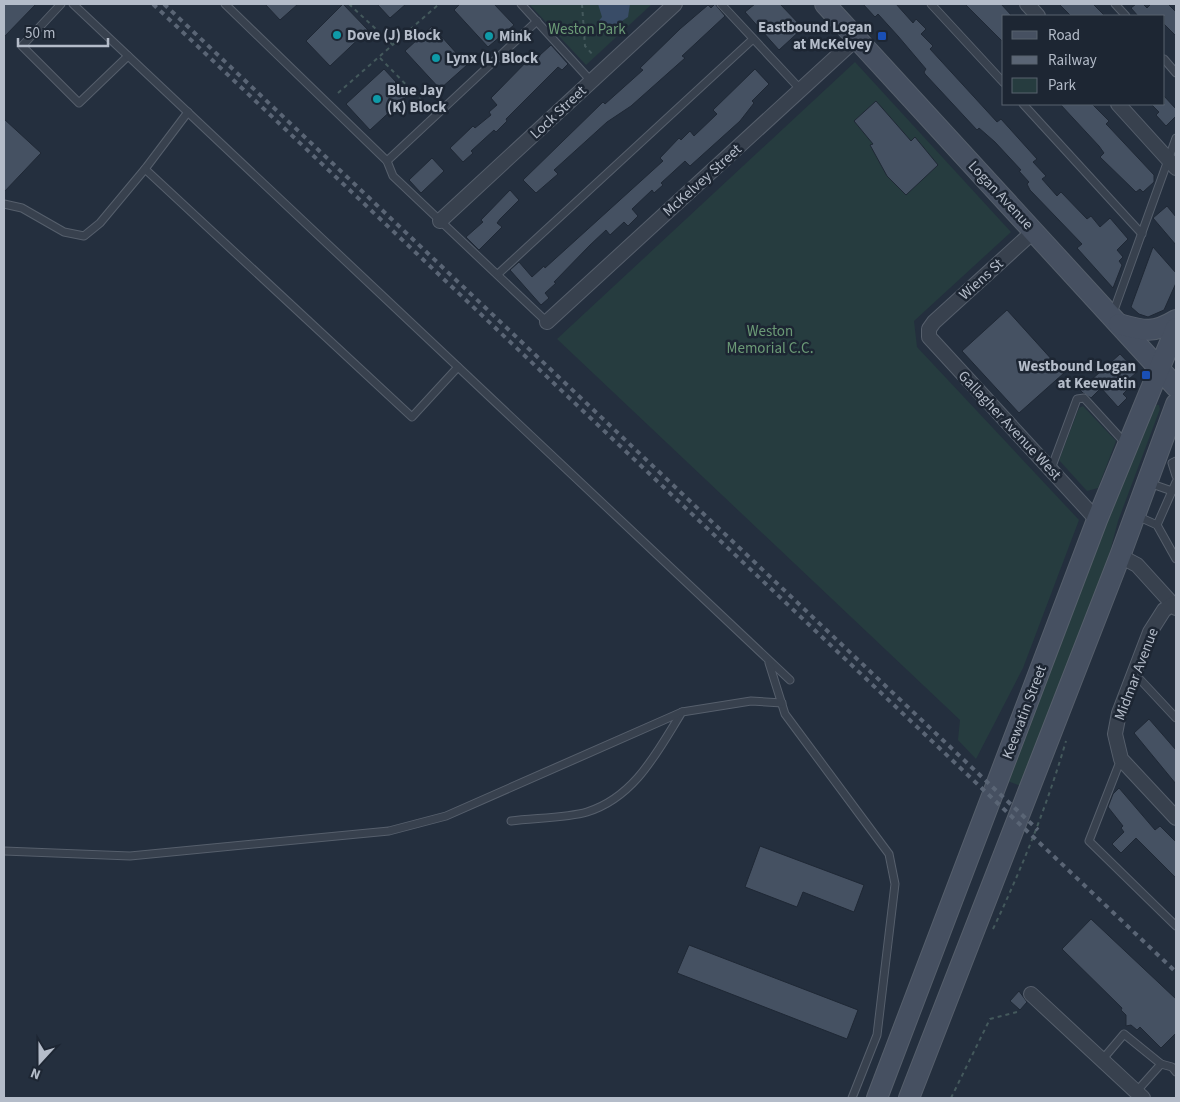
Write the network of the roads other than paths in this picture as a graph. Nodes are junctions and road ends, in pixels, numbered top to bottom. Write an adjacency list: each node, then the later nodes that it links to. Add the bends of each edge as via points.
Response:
1 (61, 4): 16 (lane, via 22,46 80,103)
2 (73, 4): 16 (lane)
3 (225, 4): 26 (lane)
4 (521, 4): 13 (lane)
5 (675, 4): 19 (street, Lock Street)
6 (720, 4): 15 (lane)
7 (825, 4): 14 (main road, Logan Avenue)
8 (932, 4): 20 (lane)
9 (1027, 4): 11 (street)
10 (1115, 4): 12 (lane)
11 (1037, 15)
12 (1125, 15)
13 (537, 21): 19 (lane); 26 (lane)
14 (856, 38): 21 (street, McKelvey Street); 31 (main road, Logan Avenue)
15 (753, 39): 21 (lane); 33 (lane)
16 (128, 56): 24 (lane)
17 (1165, 60): 18 (lane)
18 (1176, 73)
19 (591, 81): 30 (street, Lock Street)
20 (1002, 81)
21 (801, 90): 36 (street, McKelvey Street)
22 (1024, 105): 32 (lane)
23 (1119, 105): 27 (street)
24 (188, 112): 28 (lane); 39 (lane)
25 (1176, 138): 27 (lane)
26 (387, 161): 30 (lane, via 393,176)
27 (1172, 164): 32 (lane)
28 (145, 169): 29 (lane, via 100,223 84,236 64,232 22,208); 39 (lane, via 412,417)
29 (4, 204)
30 (440, 221): 33 (lane)
31 (1034, 231): 34 (main road, Logan Avenue); 38 (street, Wiens St)
32 (1142, 234): 34 (lane)
33 (498, 274): 36 (lane)
34 (1116, 320): 35 (main road, via 1145,330 1157,330); 40 (main road, Logan Avenue)
35 (1176, 320)
36 (547, 322)
37 (1176, 328): 40 (main road, Keewatin Street)
38 (929, 329): 47 (street, Gallagher Avenue West, via 928,337)
39 (458, 367): 58 (lane)
40 (1161, 368): 41 (main road, Logan Avenue); 45 (main road, Keewatin Street)
41 (1176, 387)
42 (1176, 404): 44 (main road, Keewatin Street)
43 (1176, 432): 44 (main road)
44 (1160, 444): 49 (main road, Keewatin Street)
45 (1128, 446): 47 (lane, via 1084,398 1077,399); 53 (main road, Keewatin Street)
46 (1176, 461): 48 (lane, via 1172,463)
47 (1051, 469): 53 (street, Gallagher Avenue West)
48 (1176, 476)
49 (1147, 482): 51 (lane); 52 (main road, Keewatin Street)
50 (1176, 482): 51 (lane)
51 (1172, 491): 54 (lane)
52 (1135, 515): 54 (lane); 55 (main road, Keewatin Street)
53 (1097, 520): 75 (main road, Keewatin Street)
54 (1157, 525): 56 (lane)
55 (1120, 556): 57 (street, via 1137,565); 76 (main road, Keewatin Street)
56 (1176, 559)
57 (1175, 604): 59 (street, Midmar Avenue, via 1164,610 1150,632)
58 (768, 660): 60 (lane); 61 (lane)
59 (1134, 673): 63 (lane); 64 (street, Midmar Avenue, via 1115,725)
60 (790, 680)
61 (782, 703): 62 (lane, via 751,701); 74 (lane, via 785,714 889,854 894,869 895,884 877,1035)
62 (682, 712): 66 (lane, via 646,770 621,795 586,812); 67 (lane, via 446,816 389,831 130,856)
63 (1176, 718)
64 (1121, 759): 65 (street); 68 (lane, via 1089,840)
65 (1176, 818)
66 (511, 821)
67 (4, 851)
68 (1176, 926)
69 (1031, 994): 70 (street)
70 (1102, 1060): 71 (lane, via 1124,1034); 73 (street)
71 (1161, 1064): 72 (lane, via 1172,1067); 73 (lane)
72 (1176, 1072)
73 (1139, 1095)
74 (852, 1098)
75 (877, 1098)
76 (910, 1098)

